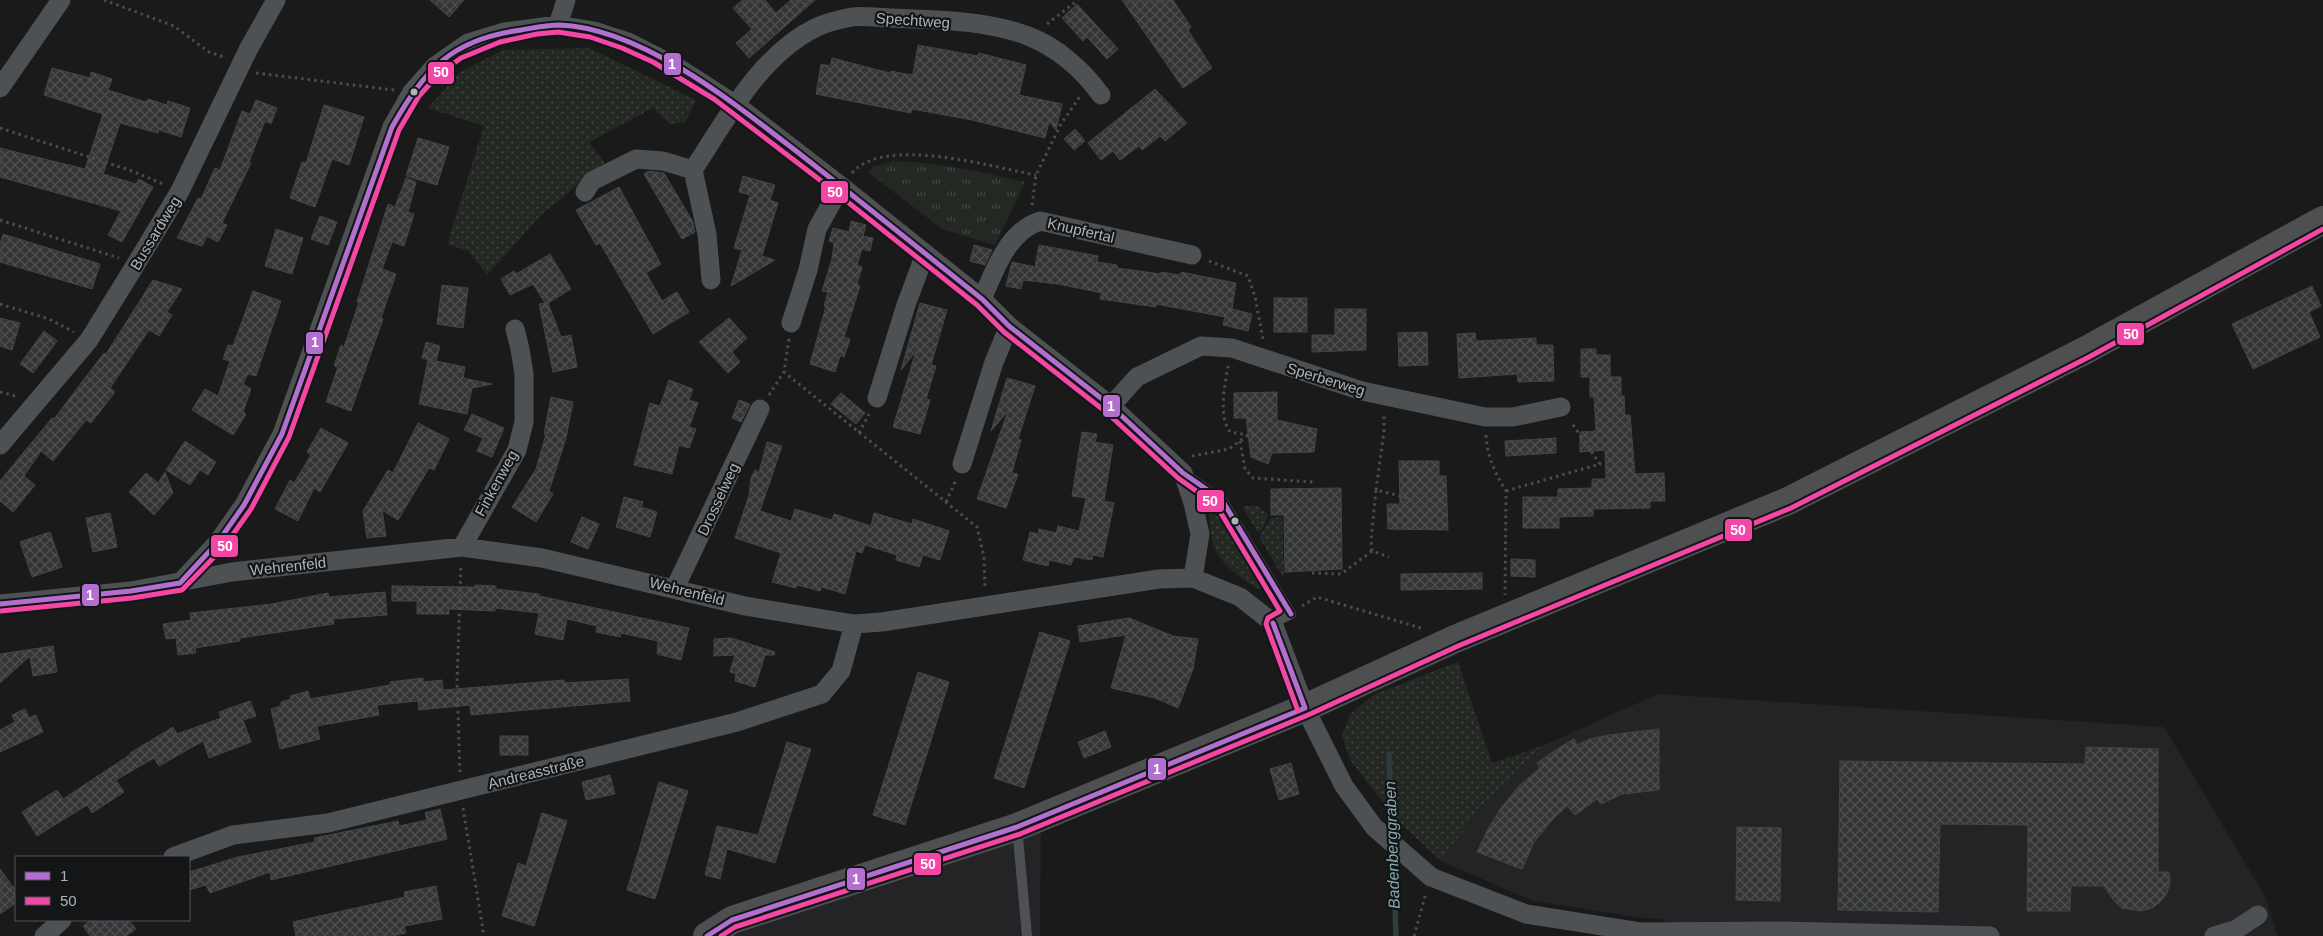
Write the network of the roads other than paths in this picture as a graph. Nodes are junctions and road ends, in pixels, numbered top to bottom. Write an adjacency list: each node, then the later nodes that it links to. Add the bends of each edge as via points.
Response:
1 (61, 0): 5 (street)
2 (276, 0): 23 (street, Bussardweg, via 180,191 89,340)
3 (566, 0): 4 (street)
4 (558, 25): 7 (street, via 594,31 628,42 676,67); 28 (street, via 504,32 468,43 436,66 412,92 392,127 282,434 244,505 218,542)
5 (0, 88)
6 (1101, 95): 7 (street, Spechtweg, via 1062,54 1030,36 999,26 852,16 816,27 788,46 769,63)
7 (736, 105): 8 (street); 9 (street)
8 (693, 170): 10 (street, via 663,161 636,159 592,181); 14 (street)
9 (841, 186): 12 (street); 16 (street, via 817,229)
10 (585, 192)
11 (2323, 220): 33 (street, via 2086,350 1788,502 1455,639)
12 (925, 254): 15 (street); 19 (street)
13 (1192, 254): 15 (street, Knupfertal, via 1040,220 1019,232 1004,251)
14 (711, 280)
15 (982, 300): 17 (street)
16 (791, 322)
17 (1009, 326): 20 (street); 24 (street, via 994,362)
18 (515, 329): 26 (street, Finkenweg, via 524,374 524,422 517,450)
19 (877, 398)
20 (1111, 406): 21 (street, Sperberweg, via 1137,376 1201,346 1232,348 1362,391 1485,417 1513,417); 25 (street)
21 (1562, 407)
22 (760, 409): 29 (street, Drosselweg)
23 (0, 445)
24 (962, 464)
25 (1178, 468): 27 (street, via 1194,503 1200,534); 31 (lane, via 1222,500 1290,614)
26 (462, 546): 28 (street, Wehrenfeld, via 232,572); 29 (street, Wehrenfeld, via 542,558)
27 (1193, 578): 31 (street, Wehrenfeld, via 1240,597); 32 (street, Wehrenfeld, via 1159,579)
28 (180, 583): 30 (street, Wehrenfeld)
29 (675, 588): 32 (street, Wehrenfeld, via 745,606)
30 (0, 604)
31 (1273, 623): 33 (street)
32 (854, 624): 35 (street, Andreasstraße, via 841,671 822,694 737,722 328,823 233,835)
33 (1305, 708): 34 (street); 38 (street, via 1344,786 1374,827 1431,877 1526,914)
34 (1017, 827): 40 (street, via 732,920); 41 (lane)
35 (175, 856)
36 (2258, 916): 43 (street, via 2237,929)
37 (61, 921): 39 (street)
38 (1640, 934): 42 (street, via 1780,931)
39 (44, 936)
40 (707, 936)
41 (1027, 936)
42 (1990, 936)
43 (2214, 936)

